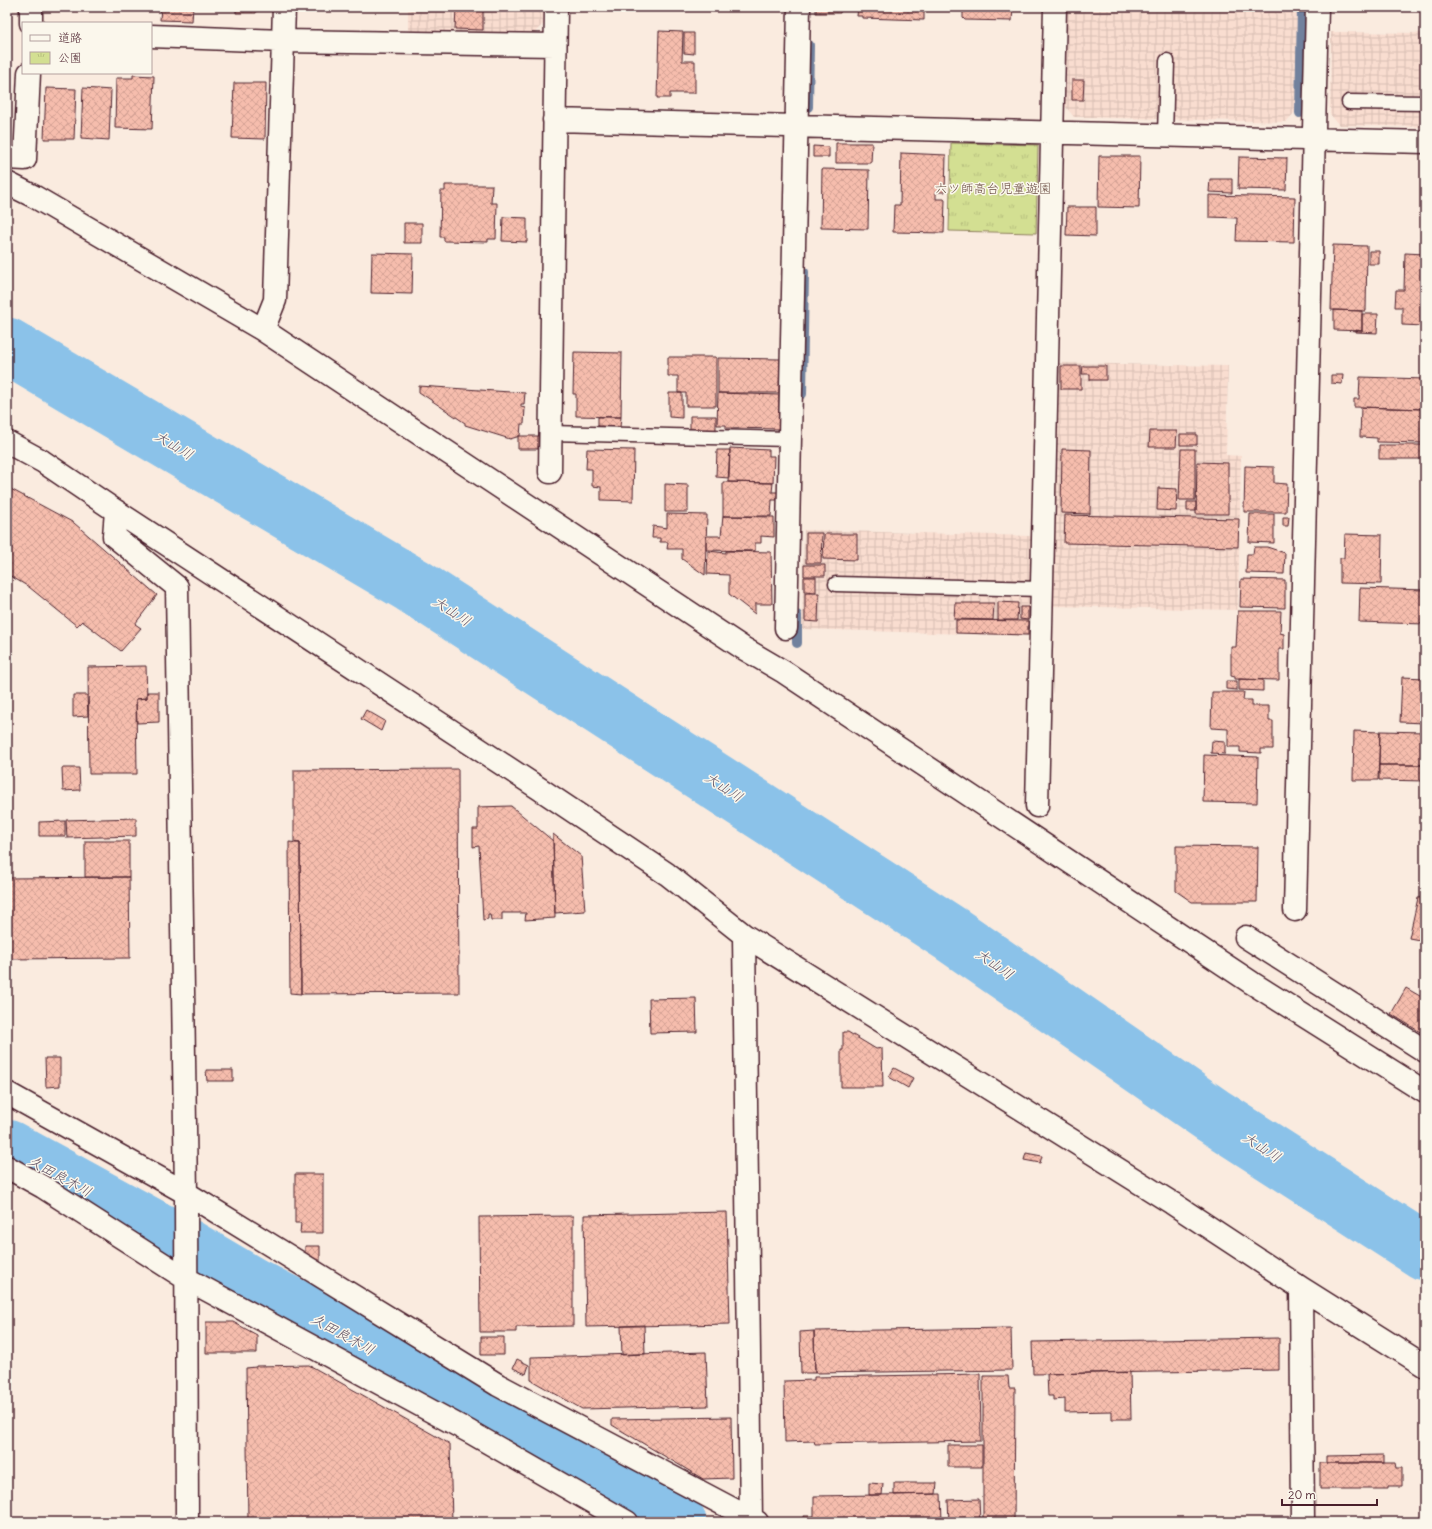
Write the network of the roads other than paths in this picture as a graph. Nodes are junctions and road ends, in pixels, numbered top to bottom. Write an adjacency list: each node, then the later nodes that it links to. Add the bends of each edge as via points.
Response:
1 (31, 7): 7 (street)
2 (284, 7): 9 (street)
3 (556, 7): 10 (street)
4 (799, 7): 16 (street)
5 (1055, 7): 17 (street)
6 (1317, 7): 19 (street)
7 (31, 22)
8 (152, 36): 9 (street)
9 (283, 41): 10 (street); 23 (street, via 275,300)
10 (555, 45): 15 (street)
11 (1167, 61): 18 (lane)
12 (29, 74): 21 (street, via 25,159)
13 (1349, 102): 14 (lane)
14 (1425, 103)
15 (554, 120): 16 (street); 24 (street)
16 (798, 127): 17 (street); 25 (street)
17 (1052, 133): 18 (street); 30 (street)
18 (1165, 136): 19 (street)
19 (1314, 139): 20 (street); 33 (street)
20 (1425, 142)
21 (7, 158)
22 (7, 183): 23 (street)
23 (263, 330): 37 (street, via 1252,983)
24 (550, 433): 25 (lane); 27 (street)
25 (790, 439): 31 (street)
26 (7, 442): 28 (street, via 42,461)
27 (550, 472)
28 (116, 511): 34 (street, via 667,874); 40 (street, via 114,536 177,587)
29 (836, 584): 30 (lane)
30 (1042, 589): 32 (street)
31 (786, 628)
32 (1037, 806)
33 (1295, 910)
34 (744, 935): 42 (street, via 1172,1203); 44 (street)
35 (1246, 937): 36 (street)
36 (1425, 1051)
37 (1425, 1092)
38 (7, 1093): 40 (street)
39 (7, 1167): 41 (street)
40 (186, 1195): 41 (street); 44 (street, via 498,1385)
41 (185, 1276): 45 (street); 46 (street, via 470,1432)
42 (1301, 1288): 43 (street); 47 (street)
43 (1425, 1366)
44 (753, 1521)
45 (187, 1522)
46 (627, 1522)
47 (1303, 1522)

